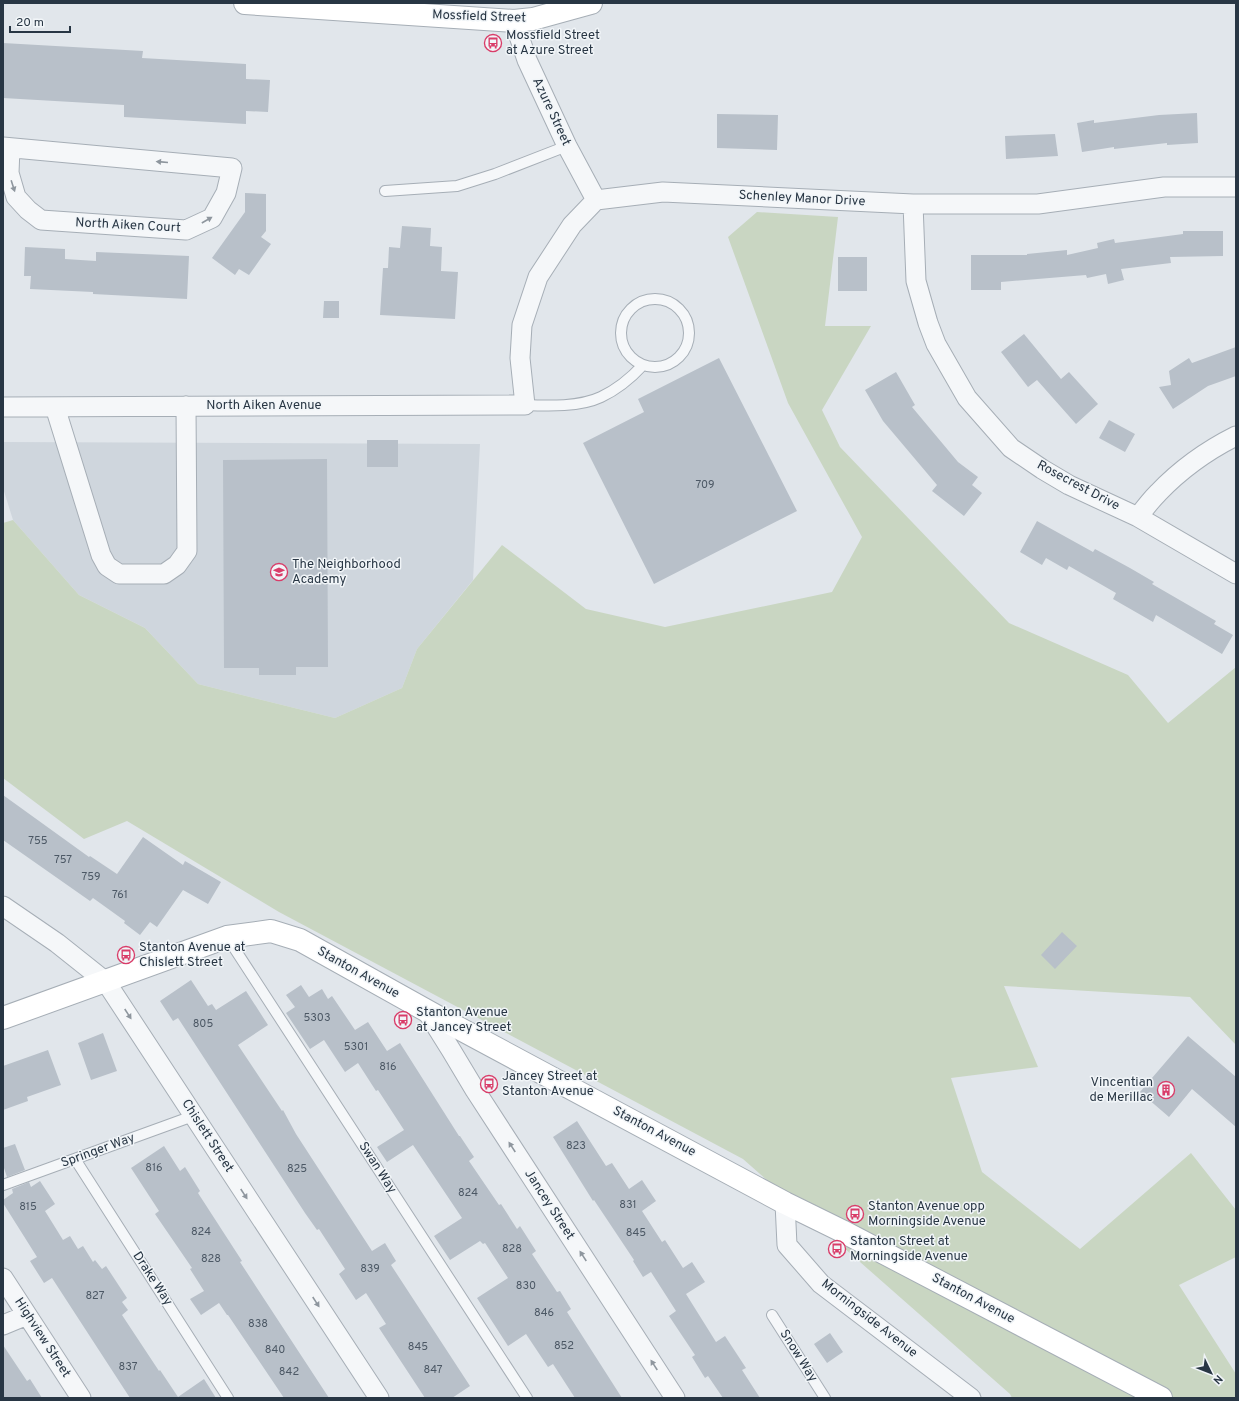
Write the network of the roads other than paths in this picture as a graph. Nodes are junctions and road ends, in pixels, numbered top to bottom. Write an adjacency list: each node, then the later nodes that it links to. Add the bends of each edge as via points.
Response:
1 (245, 3): 3 (street, Mossfield Street)
2 (591, 3): 3 (street, Mossfield Street, via 533,19)
3 (514, 21): 4 (street, Azure Street, via 527,60)
4 (567, 146): 7 (lane, via 457,186); 8 (street, Azure Street)
5 (6, 148): 5 (street, North Aiken Court, one-way to 5, via 9,173 16,197 41,220 186,230 212,218 226,193 232,168)
6 (1236, 186): 9 (street, Schenley Manor Drive, via 1164,187 1038,204)
7 (384, 191)
8 (596, 200): 9 (street, Schenley Manor Drive, via 663,192); 11 (street, via 572,225 538,277 522,325 520,358)
9 (913, 204): 16 (street, Rosecrest Drive, via 916,281 936,344 967,398 1011,448 1069,485)
10 (644, 365): 10 (lane, via 666,365 684,351 688,340 685,318 668,302 647,300 637,304 623,321 621,332 626,352); 11 (lane, via 627,381 601,397 554,406)
11 (525, 405): 12 (street, North Aiken Avenue)
12 (186, 406): 14 (street, North Aiken Avenue); 14 (street, via 187,550 177,566 164,574 119,574 107,566 101,555)
13 (3, 407): 14 (street, North Aiken Avenue)
14 (55, 407)
15 (1236, 436): 16 (street, via 1187,467 1158,493)
16 (1138, 517): 17 (street, Rosecrest Drive)
17 (1236, 574)
18 (3, 906): 20 (street, Chislett Street, via 57,943)
19 (227, 937): 20 (street, Stanton Avenue); 21 (street, Stanton Avenue, via 271,931 300,940); 34 (lane, Swan Way)
20 (106, 982): 22 (street, Stanton Avenue); 23 (street, Chislett Street, one-way to 23)
21 (426, 1010): 26 (street, Stanton Avenue); 35 (street, Jancey Street, one-way to 21, via 479,1097)
22 (3, 1018)
23 (193, 1116): 24 (lane, Springer Way); 33 (street, Chislett Street, one-way to 33)
24 (75, 1160): 25 (lane, Springer Way); 32 (lane, Drake Way)
25 (3, 1185)
26 (785, 1202): 37 (street, Morningside Avenue, via 787,1245 821,1284); 38 (street, Stanton Avenue)
27 (3, 1278): 28 (street, Highview Street)
28 (27, 1315): 30 (street); 31 (street, Highview Street)
29 (772, 1315): 36 (lane, Snow Way)
30 (3, 1325)
31 (82, 1398)
32 (228, 1398)
33 (379, 1398)
34 (526, 1398)
35 (675, 1398)
36 (825, 1398)
37 (971, 1398)
38 (1160, 1398)

